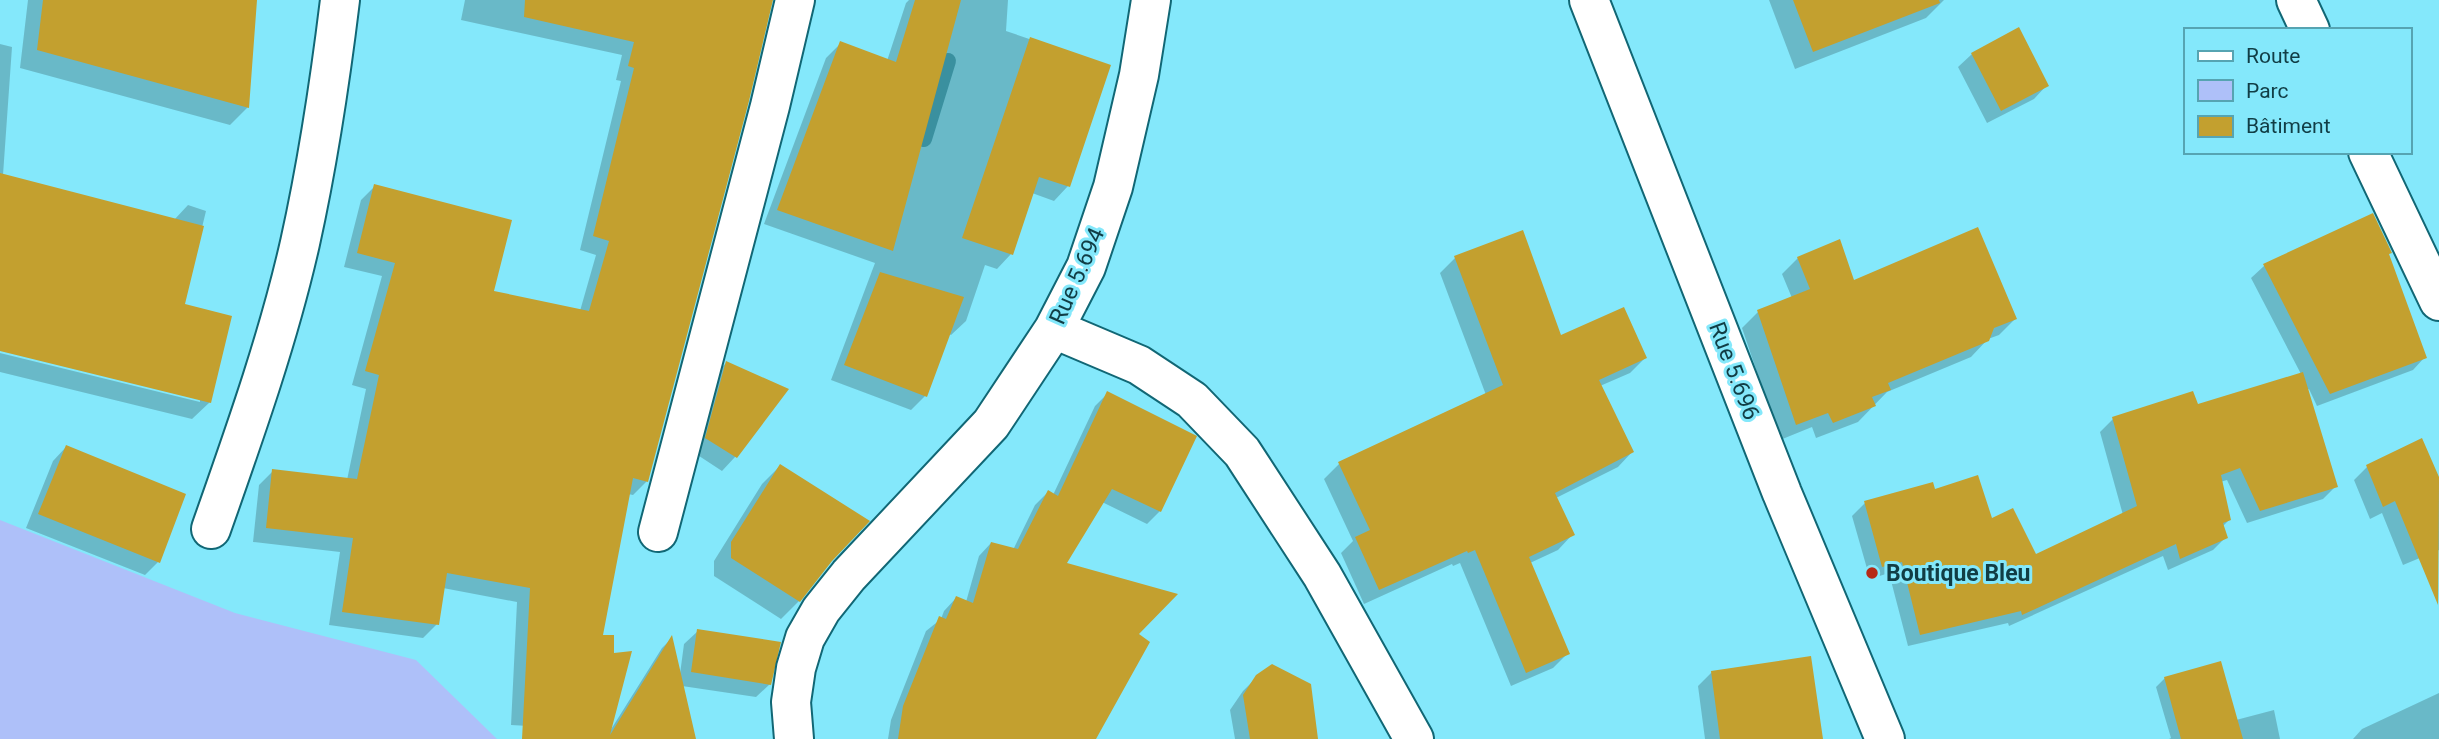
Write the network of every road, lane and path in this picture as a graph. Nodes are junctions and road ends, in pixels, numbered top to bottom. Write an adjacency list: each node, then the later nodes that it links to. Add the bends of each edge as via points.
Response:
1 (341, 0): 10 (street, via 325,120 299,245 256,398)
2 (795, 0): 11 (street)
3 (1151, 0): 9 (street, Rue 5.694, via 1113,187 1086,267)
4 (1589, 0): 14 (street, Rue 5.696, via 1782,494)
5 (2296, 0): 6 (street)
6 (2309, 28)
7 (2369, 154): 8 (street)
8 (2439, 302)
9 (1054, 330): 12 (street, Rue 5.694, via 991,424 821,610 805,638 796,668 791,702); 13 (street, via 1139,365 1192,400 1242,452 1322,575)
10 (211, 529)
11 (658, 532)
12 (794, 739)
13 (1414, 739)
14 (1885, 739)

